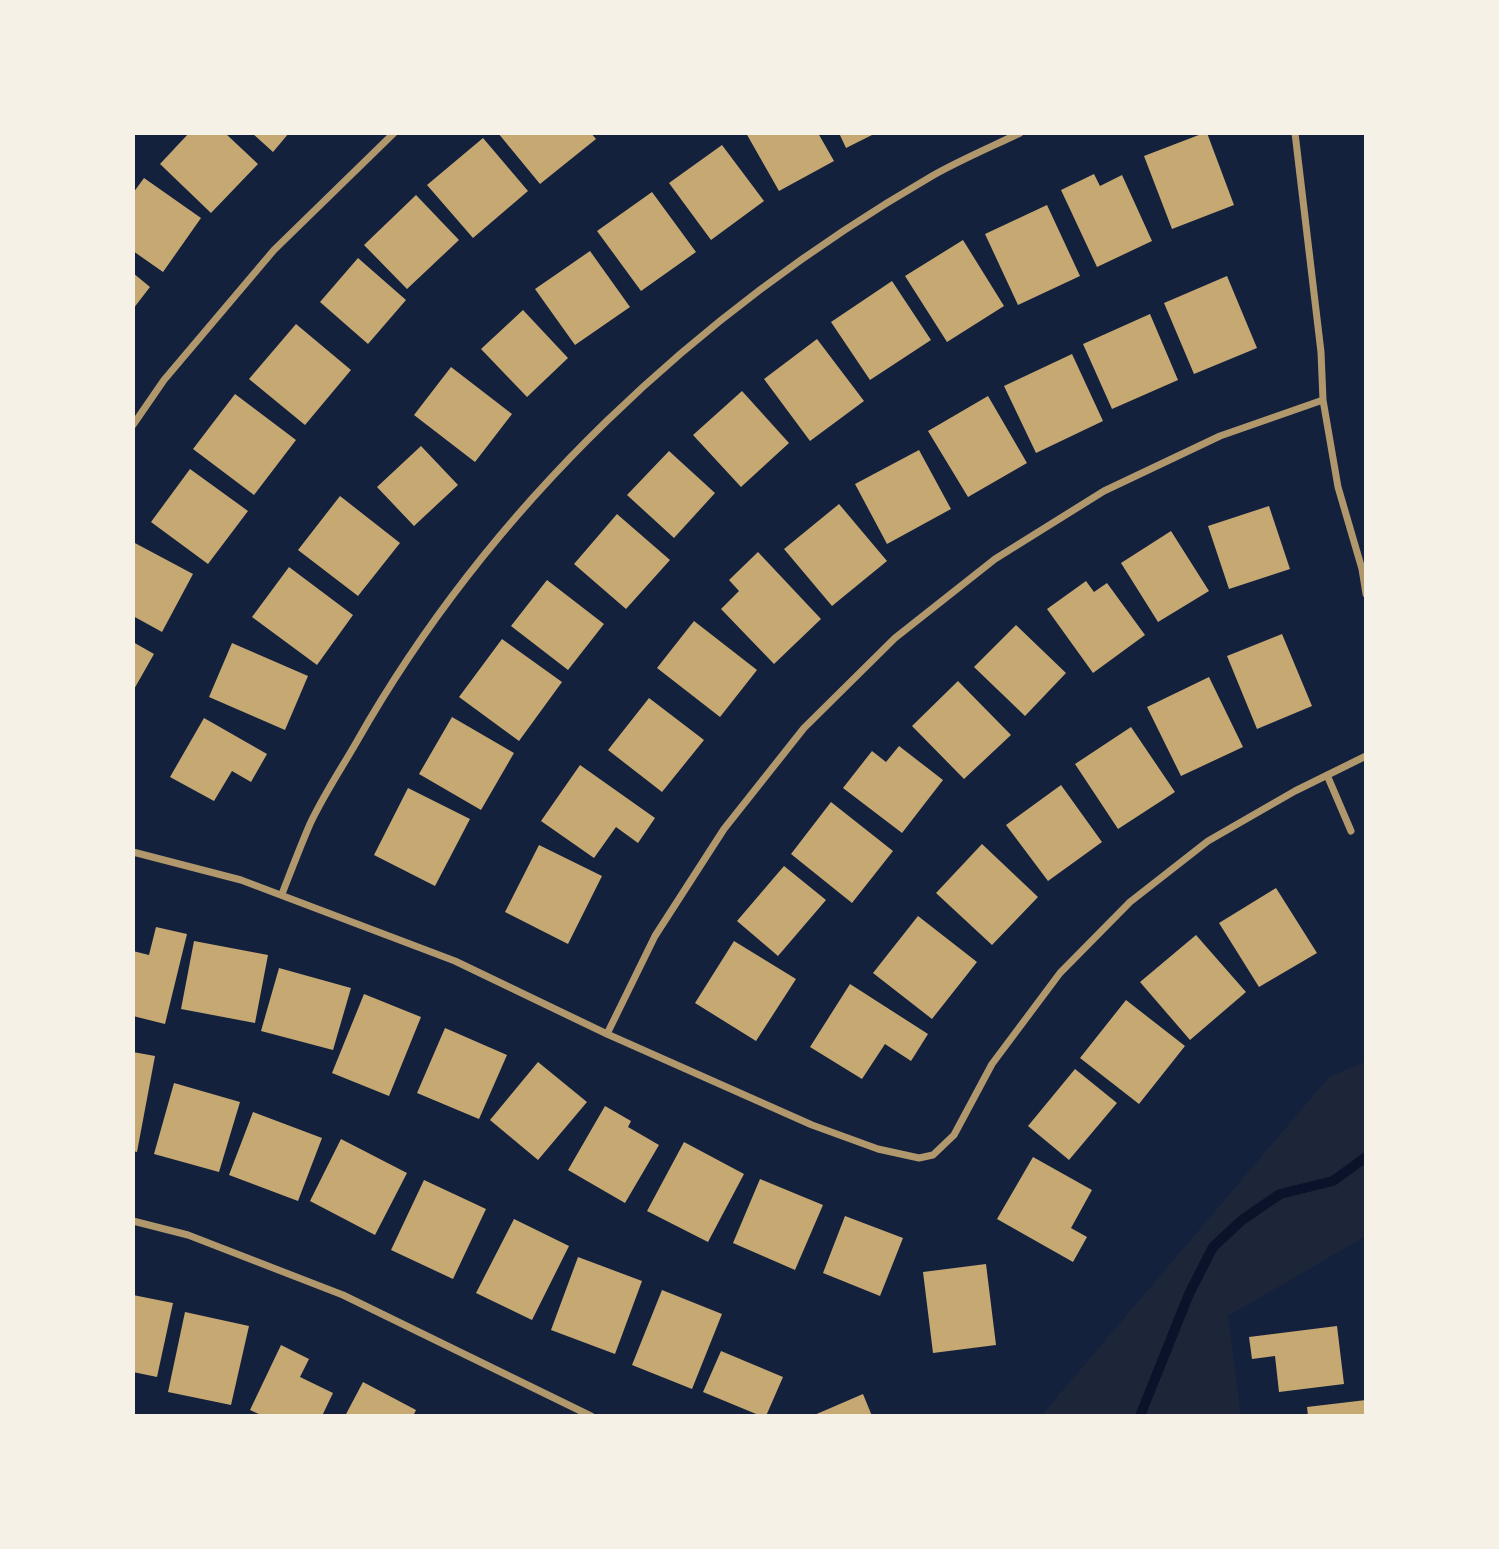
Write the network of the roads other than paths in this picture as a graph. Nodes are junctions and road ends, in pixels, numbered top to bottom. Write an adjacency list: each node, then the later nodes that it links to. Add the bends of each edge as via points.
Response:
1 (394, 133): 5 (street, via 274,250 164,380)
2 (1020, 133): 11 (street, via 934,175 813,250 689,346 574,452 480,558 388,686 311,822)
3 (1295, 133): 4 (street, via 1321,352)
4 (1322, 400): 6 (street, via 1338,487); 12 (street, via 1220,436 1104,491 995,559 895,638 804,729 724,829 655,936)
5 (133, 425)
6 (1366, 594)
7 (1366, 756): 8 (street)
8 (1327, 775): 9 (street); 12 (street, via 1209,841 1130,902 1060,973 992,1064 954,1135 933,1155 899,1155 812,1125)
9 (1351, 831)
10 (133, 852): 11 (street)
11 (282, 894): 12 (street, via 455,961)
12 (607, 1034)
13 (133, 1221): 14 (street, via 188,1235 343,1295)
14 (592, 1416)

